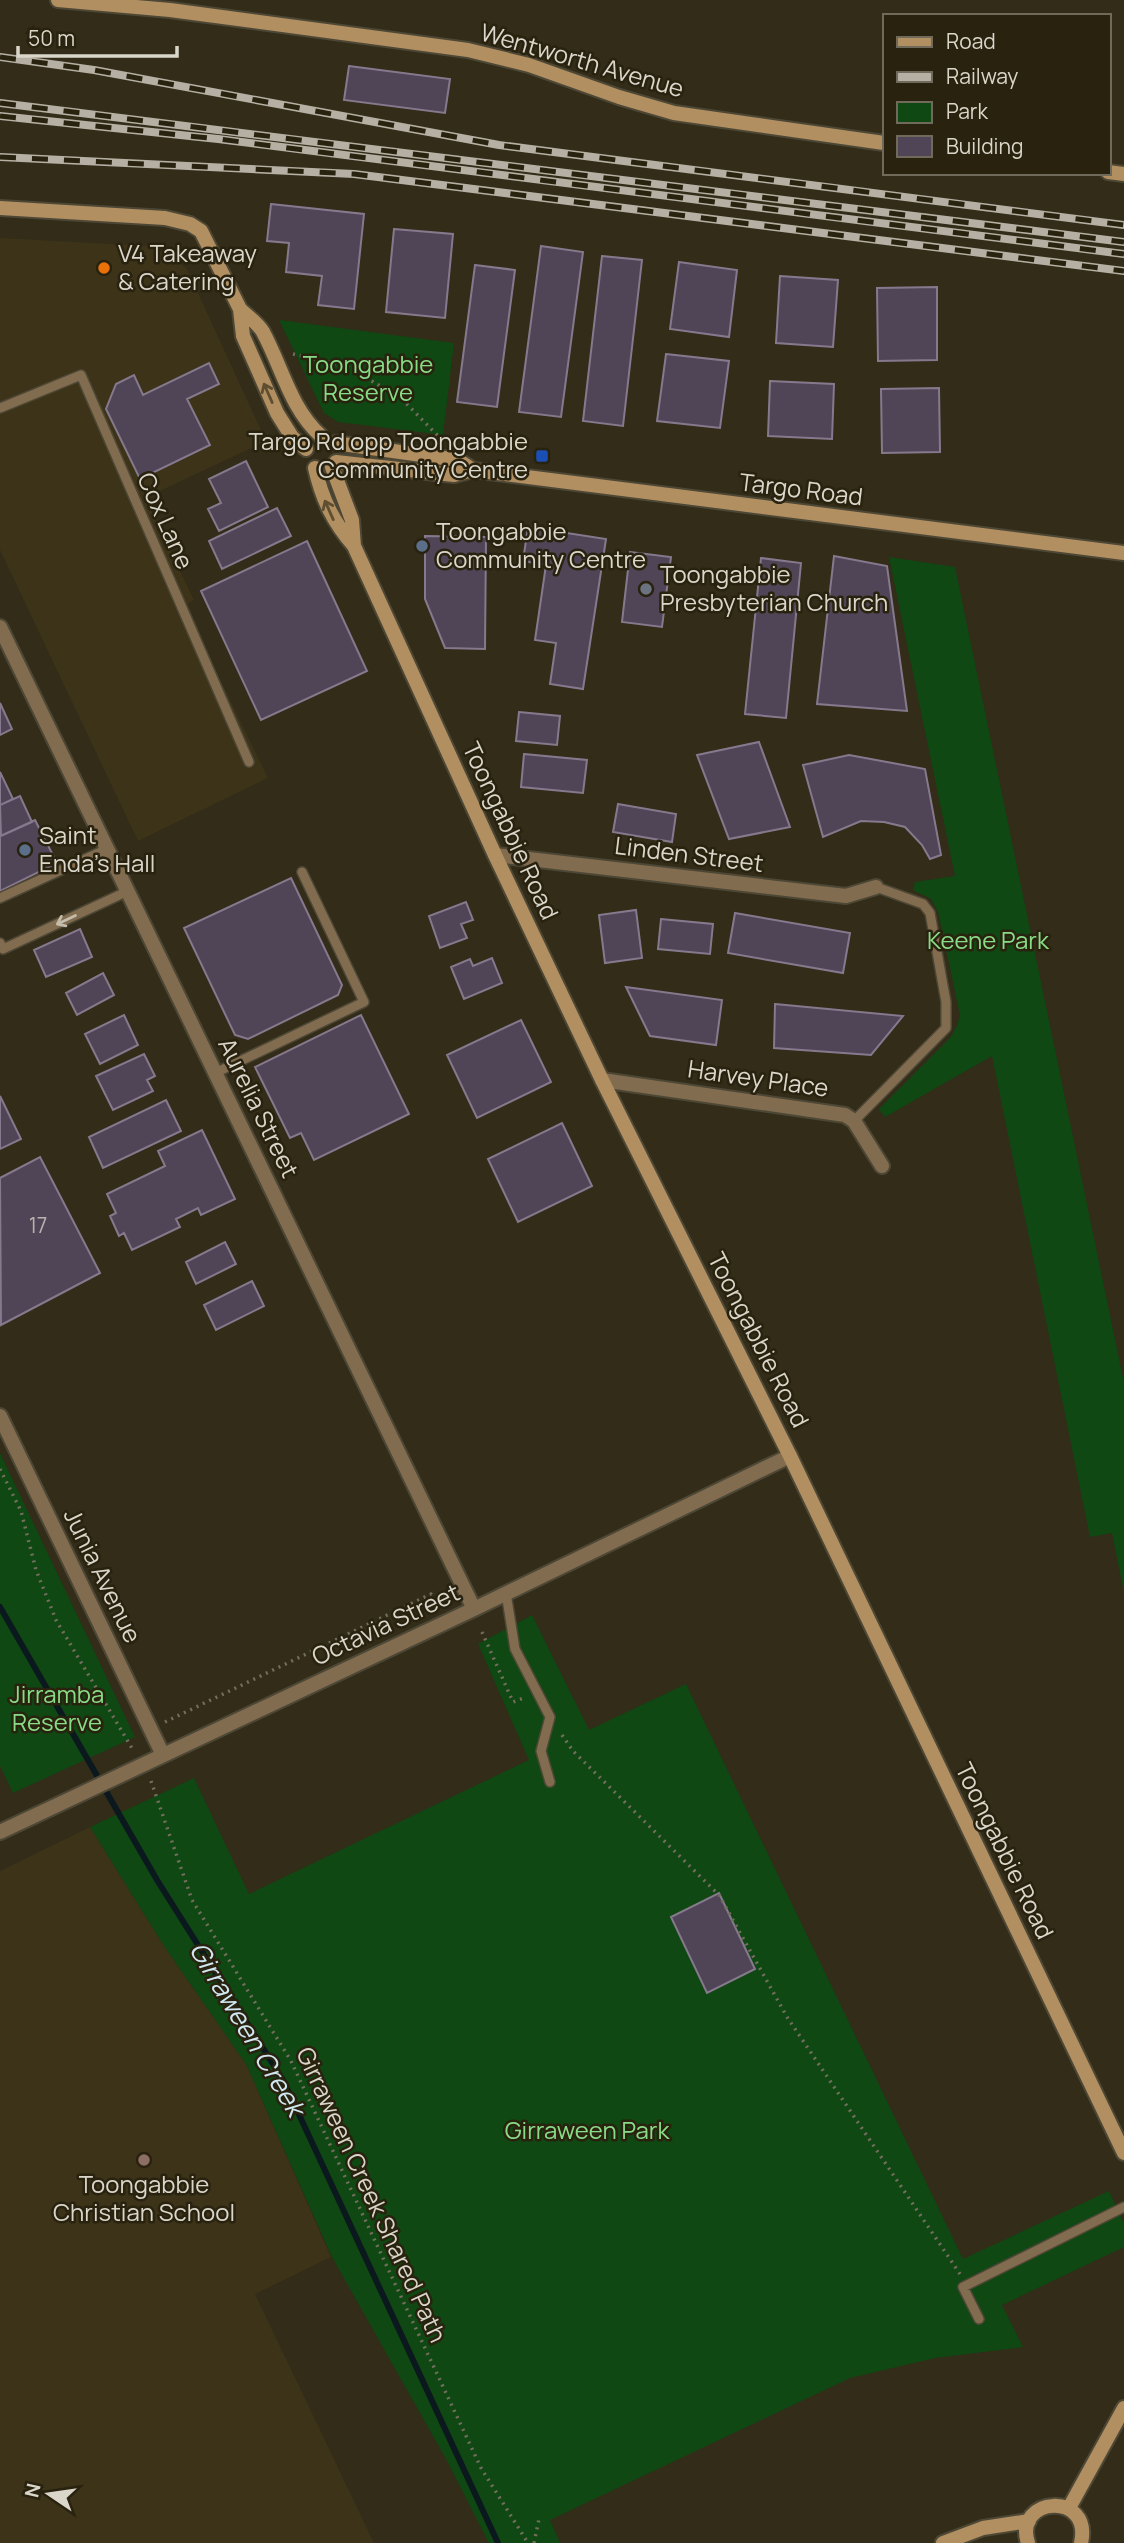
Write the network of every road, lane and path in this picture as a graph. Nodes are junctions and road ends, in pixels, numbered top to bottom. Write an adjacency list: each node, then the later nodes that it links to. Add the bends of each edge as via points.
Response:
1 (58, 0): 2 (main road, Wentworth Avenue, via 170,10 468,50 674,113)
2 (883, 143)
3 (0, 208): 4 (main road, via 165,218 190,224 201,231)
4 (240, 309): 7 (main road, via 262,330 288,390); 10 (main road, one-way to 4, via 277,413 243,336)
5 (291, 354): 8 (path, via 346,366 401,398)
6 (0, 408): 17 (lane, Cox Lane, via 81,375)
7 (321, 436): 9 (main road); 10 (main road)
8 (439, 437)
9 (335, 443): 11 (main road, via 339,452); 13 (main road, Targo Road, via 458,460)
10 (306, 449): 12 (main road)
11 (334, 464): 12 (main road); 13 (main road, Targo Road, via 454,475); 14 (main road, Toongabbie Road, via 349,510)
12 (314, 468): 14 (main road, Toongabbie Road, one-way to 12, via 335,524)
13 (473, 470): 15 (main road, Targo Road)
14 (354, 546): 19 (main road, Toongabbie Road)
15 (1124, 553)
16 (0, 627): 18 (street, Aurelia Street)
17 (249, 762)
18 (107, 849): 22 (street, Aurelia Street); 23 (lane)
19 (495, 855): 21 (street, Linden Street, via 846,896); 26 (main road, Toongabbie Road)
20 (302, 872): 25 (lane, via 364,1002)
21 (876, 887): 27 (lane, via 923,904 930,913 948,1018 940,1037)
22 (128, 891): 24 (lane, one-way to 24, via 3,949); 25 (street, Aurelia Street)
23 (0, 898)
24 (0, 943)
25 (215, 1073): 34 (street, Aurelia Street)
26 (602, 1080): 27 (street, Harvey Place, via 828,1111); 30 (main road, Toongabbie Road)
27 (854, 1121): 28 (street, Harvey Place)
28 (882, 1166)
29 (0, 1416): 40 (street, Junia Avenue)
30 (790, 1456): 32 (street, Octavia Street); 44 (main road, Toongabbie Road)
31 (0, 1469): 39 (path, via 21,1511 36,1570 56,1620)
32 (506, 1593): 34 (street, Octavia Street); 36 (lane, via 514,1649)
33 (435, 1601): 38 (path, via 431,1594)
34 (474, 1609): 40 (street, Octavia Street)
35 (482, 1632): 36 (path, via 513,1702)
36 (537, 1691): 37 (lane)
37 (551, 1717): 41 (lane, via 541,1751); 46 (path, via 573,1752 719,1895 787,2017)
38 (159, 1724)
39 (130, 1745)
40 (163, 1755): 43 (street, Octavia Street)
41 (550, 1782)
42 (153, 1785): 52 (path, Girraween Creek Shared Path, via 192,1900 291,2061 481,2468)
43 (0, 1832)
44 (1124, 2153)
45 (1124, 2207): 46 (lane)
46 (967, 2285): 47 (lane, via 962,2287)
47 (979, 2319)
48 (1124, 2408): 49 (main road)
49 (1069, 2508): 51 (main road, via 1051,2505); 56 (main road, via 1082,2525)
50 (539, 2519): 53 (path)
51 (1028, 2521): 54 (main road, via 983,2528); 55 (main road)
52 (528, 2543)
53 (534, 2543)
54 (943, 2543)
55 (1028, 2543)
56 (1081, 2543)

